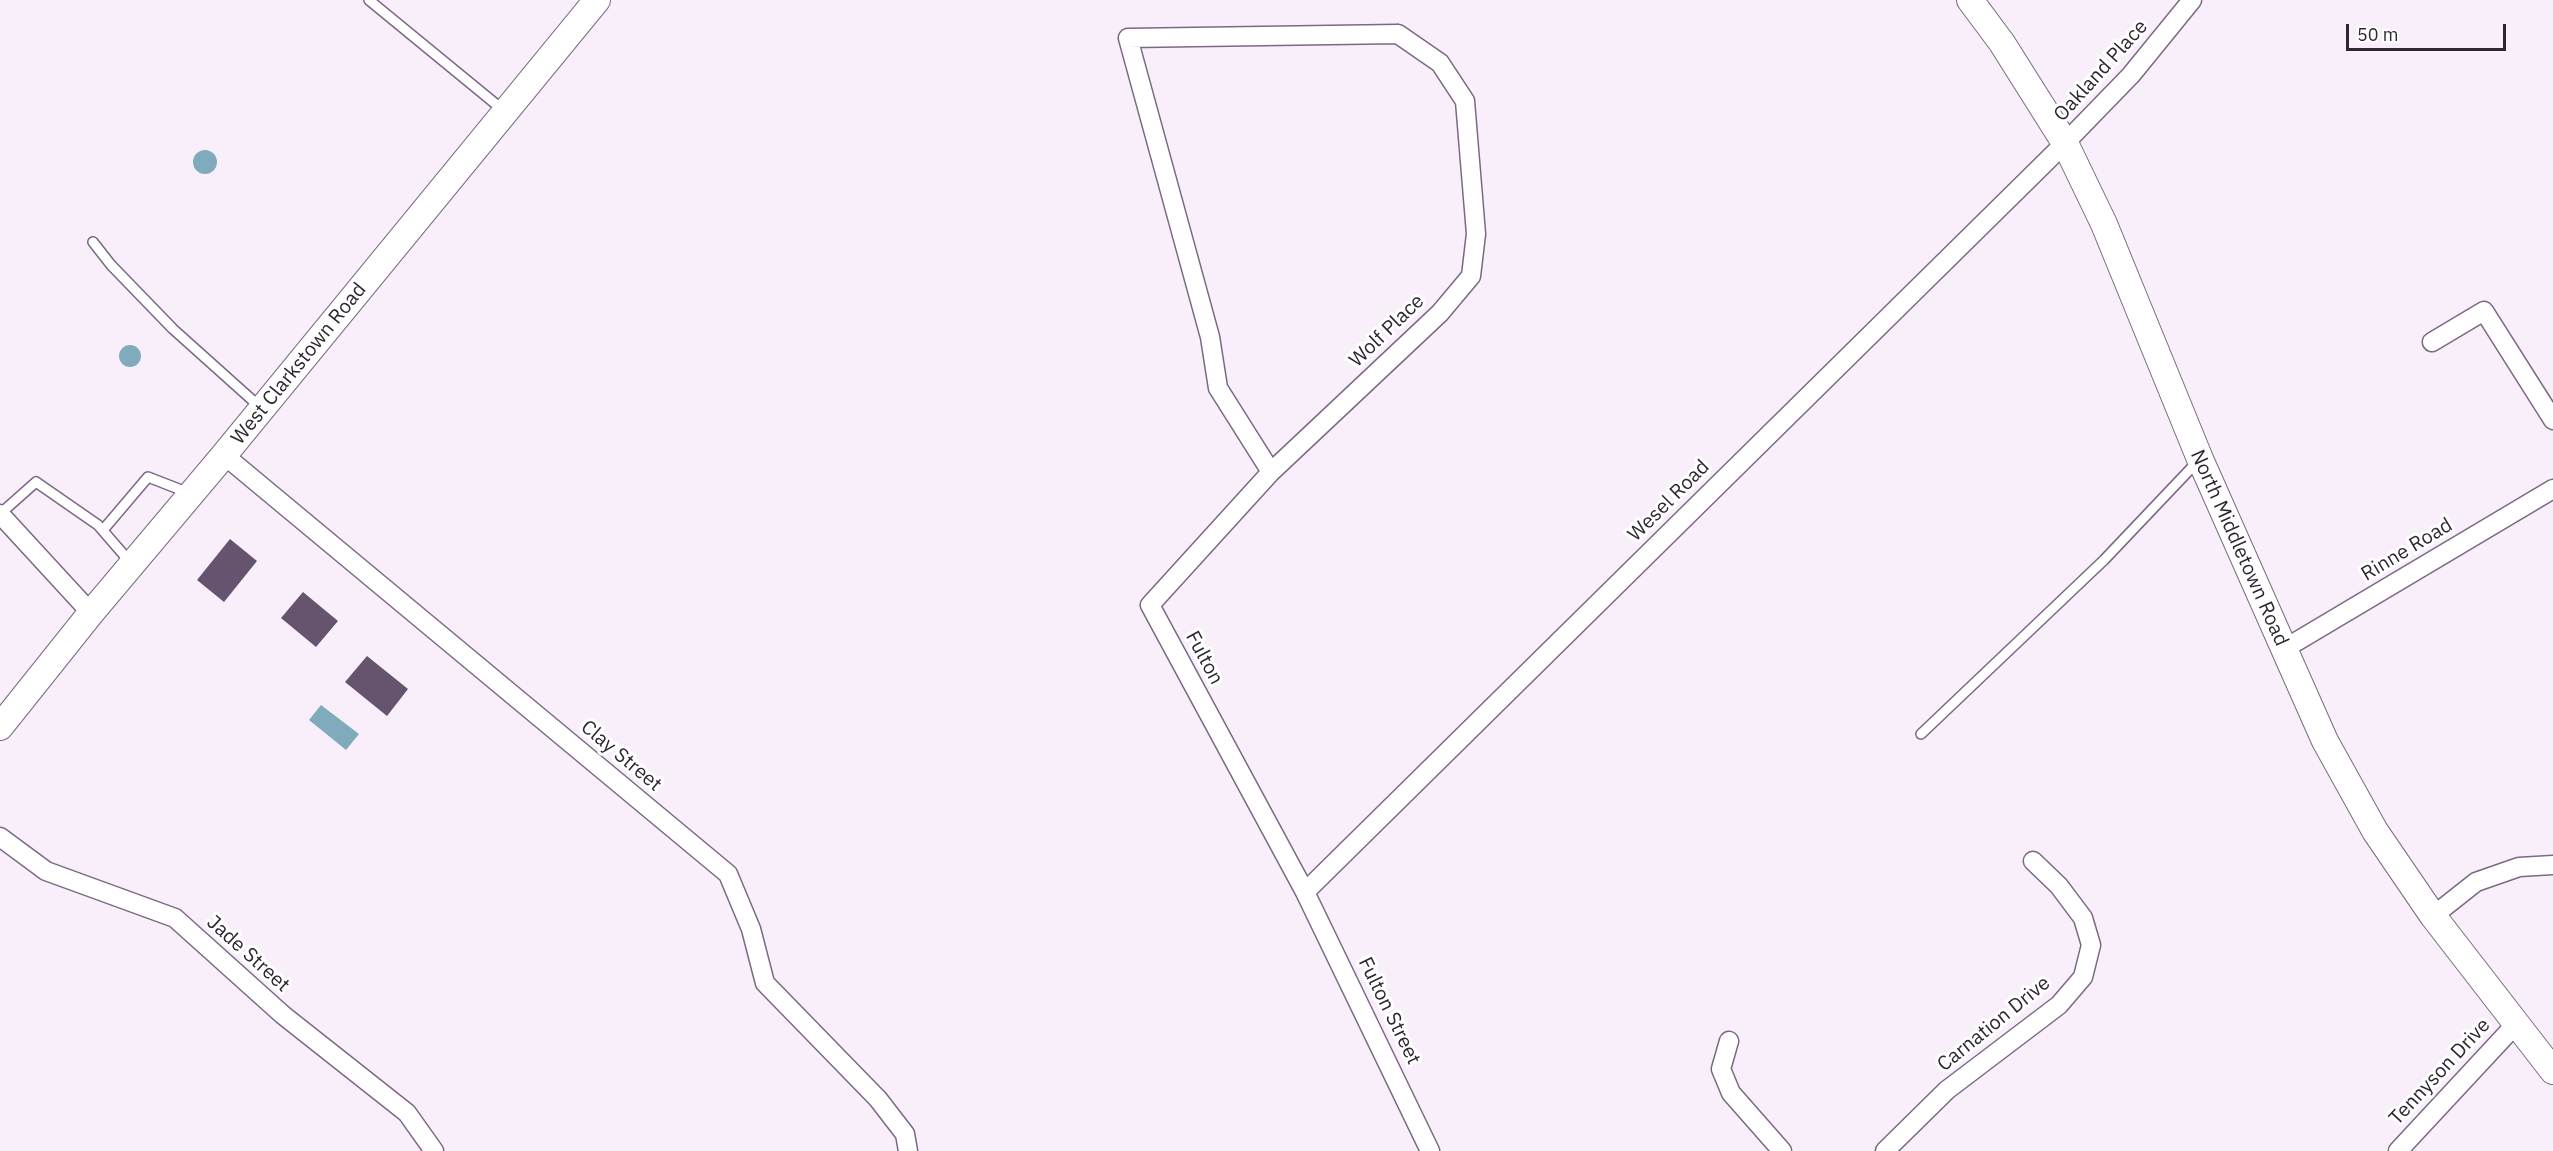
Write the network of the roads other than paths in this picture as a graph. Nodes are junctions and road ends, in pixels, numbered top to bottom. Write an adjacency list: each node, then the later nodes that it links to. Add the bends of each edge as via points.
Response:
1 (369, 0): 5 (lane)
2 (597, 0): 5 (street, West Clarkstown Road)
3 (1970, 0): 6 (street, North Middletown Road)
4 (2192, 0): 6 (street, Oakland Place, via 2131,75)
5 (505, 112): 9 (street, West Clarkstown Road)
6 (2066, 143): 12 (street, North Middletown Road, via 2104,224); 26 (street, Wesel Road)
7 (93, 242): 9 (lane, via 173,329)
8 (2432, 342): 10 (street, via 2484,311)
9 (262, 409): 11 (street, West Clarkstown Road)
10 (2553, 420)
11 (224, 455): 15 (street, West Clarkstown Road); 32 (street, Clay Street, via 728,873 751,929 765,983 878,1099 905,1134)
12 (2200, 459): 20 (street, North Middletown Road); 22 (lane, via 2104,560)
13 (1271, 472): 13 (street, Wolf Place, via 1440,313 1471,276 1476,234 1465,101 1440,63 1398,34 1128,38 1210,337 1218,388); 26 (street, Fulton, via 1150,605)
14 (2553, 489): 20 (street, Rinne Road)
15 (191, 494): 17 (lane, via 148,477); 18 (street, West Clarkstown Road)
16 (0, 514): 17 (lane, via 36,482); 19 (street)
17 (103, 530): 18 (lane)
18 (132, 564): 19 (street, West Clarkstown Road)
19 (91, 613): 21 (street, West Clarkstown Road)
20 (2284, 649): 27 (street, North Middletown Road, via 2325,741 2375,831)
21 (0, 727)
22 (1921, 734)
23 (0, 837): 31 (street, Jade Street, via 46,871 175,918 283,1015 407,1113)
24 (2033, 861): 35 (street, Carnation Drive, via 2059,886 2083,918 2091,945 2083,977 2059,1005 1947,1090)
25 (2553, 865): 27 (street, via 2519,867 2476,882)
26 (1305, 892): 33 (street, Fulton Street)
27 (2433, 916): 28 (street, North Middletown Road)
28 (2516, 1024): 30 (street, North Middletown Road); 36 (street, Tennyson Drive)
29 (1729, 1041): 34 (street, via 1721,1069 1731,1093)
30 (2553, 1071)
31 (434, 1151)
32 (908, 1151)
33 (1430, 1151)
34 (1782, 1151)
35 (1885, 1151)
36 (2398, 1151)

